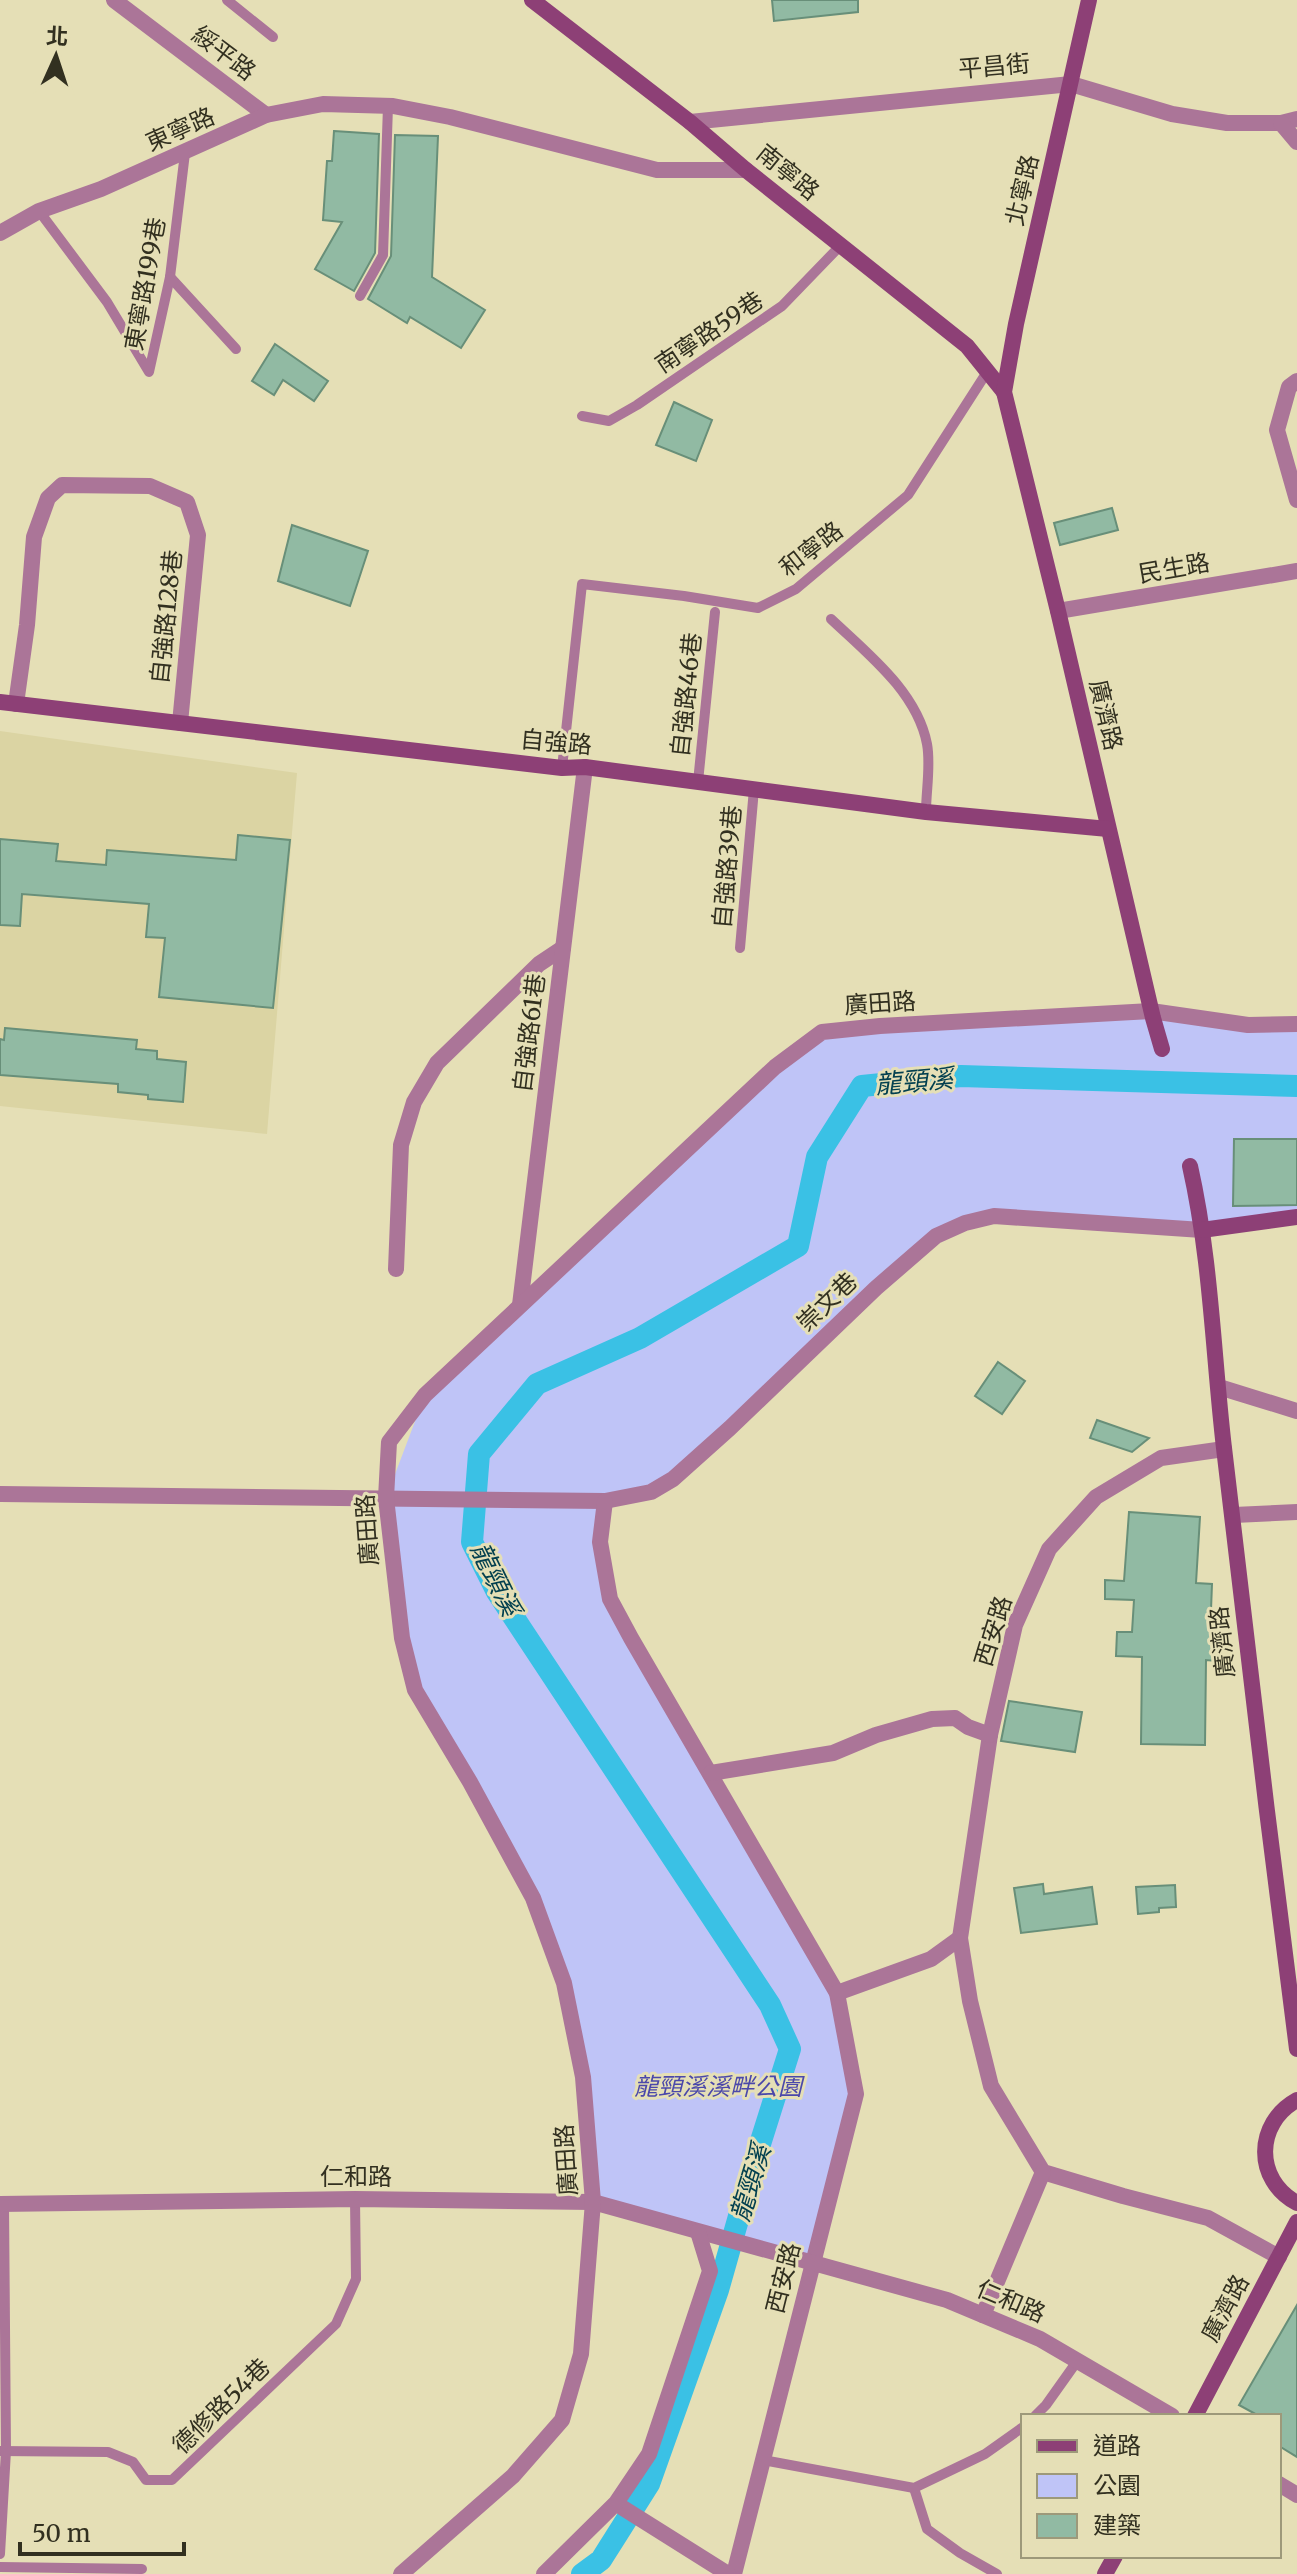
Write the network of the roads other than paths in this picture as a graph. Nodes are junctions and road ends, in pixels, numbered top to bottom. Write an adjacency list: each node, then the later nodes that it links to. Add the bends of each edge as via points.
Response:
1 (114, 0): 8 (street, 綏平路)
2 (227, 0): 5 (lane)
3 (532, 0): 10 (main road, 南寧路)
4 (1089, 0): 6 (main road, 北寧路)
5 (273, 37)
6 (1071, 84): 9 (street, 平昌街, via 1172,114 1227,123); 10 (street, 平昌街); 22 (main road, 北寧路)
7 (388, 106): 8 (street, 東寧路, via 323,104); 13 (street, 東寧路, via 657,170); 18 (lane, via 383,255)
8 (266, 115): 12 (street, 東寧路)
9 (1289, 121): 11 (street)
10 (690, 122): 13 (main road, 南寧路)
11 (1297, 142)
12 (185, 153): 14 (street, 東寧路); 17 (lane, 東寧路199巷)
13 (746, 170): 16 (main road, 南寧路)
14 (39, 211): 15 (street, 東寧路); 17 (lane, 東寧路199巷, via 107,302 149,372)
15 (0, 233)
16 (840, 246): 20 (main road, 南寧路, via 967,346); 23 (lane, 南寧路59巷, via 782,306 649,398 609,421)
17 (170, 277): 19 (lane)
18 (360, 296)
19 (236, 349)
20 (987, 372): 22 (main road, 南寧路); 32 (lane, 和寧路, via 908,495 796,589 758,608 582,584)
21 (1297, 381): 24 (street, via 1289,387 1277,430)
22 (1004, 392): 26 (main road, 廣濟路)
23 (582, 416)
24 (1297, 500)
25 (1297, 571): 26 (street, 民生路)
26 (1058, 611): 36 (main road, 廣濟路)
27 (715, 612): 33 (lane, 自強路46巷)
28 (831, 619): 35 (lane, via 878,663 917,712 928,746)
29 (8, 703): 30 (main road, 自強路); 30 (street, 自強路128巷, via 27,625 34,537 48,498 62,485 150,486 187,502 198,535)
30 (180, 723): 32 (main road, 自強路)
31 (585, 767): 32 (main road, 自強路); 33 (main road, 自強路); 37 (street, 自強路61巷)
32 (562, 768)
33 (698, 782): 34 (main road, 自強路)
34 (754, 789): 35 (main road, 自強路); 38 (lane, 自強路39巷)
35 (926, 812): 36 (main road, 自強路)
36 (1108, 829): 39 (main road, 廣濟路)
37 (563, 948): 45 (street, via 539,964 437,1063 414,1102 401,1145); 46 (street, 自強路61巷)
38 (740, 948)
39 (1151, 1011): 40 (street, 廣田路, via 1248,1025); 41 (main road, 廣濟路); 46 (street, 廣田路, via 822,1032 775,1067)
40 (1297, 1024)
41 (1162, 1049)
42 (1190, 1166): 44 (main road, 廣濟路)
43 (1297, 1217): 44 (main road)
44 (1202, 1230): 47 (main road, 廣濟路); 52 (street, 崇文巷, via 994,1216 936,1236 673,1479 651,1492)
45 (396, 1269)
46 (520, 1305): 51 (street, 廣田路, via 425,1395 389,1442)
47 (1219, 1387): 48 (street); 49 (main road, 廣濟路)
48 (1297, 1411)
49 (1224, 1449): 54 (main road, 廣濟路); 55 (street, 西安路, via 1161,1458 1096,1497 1049,1549 1015,1625)
50 (0, 1494): 51 (street, 崇文巷)
51 (386, 1498): 52 (street, 崇文巷); 63 (street, 廣田路, via 402,1638 415,1690 533,1898 564,1983 583,2077)
52 (605, 1501): 56 (street, 西安路, via 600,1542 610,1599)
53 (1297, 1512): 54 (street)
54 (1234, 1515): 59 (main road, 廣濟路, via 1253,1713)
55 (990, 1735): 56 (street, via 955,1718 932,1719 833,1753); 57 (street, 西安路)
56 (711, 1773): 58 (street, 西安路)
57 (960, 1938): 58 (street, via 931,1959); 61 (street, 西安路, via 991,2086)
58 (837, 1993): 69 (street, 西安路, via 856,2094)
59 (1297, 2049)
60 (1297, 2100): 64 (main road, via 1272,2122 1264,2142 1272,2182)
61 (1043, 2172): 68 (street, via 1208,2218); 70 (street)
62 (355, 2199): 63 (street, 仁和路); 65 (street, 仁和路); 76 (lane, 德修路54巷, via 356,2279 336,2324 172,2480 146,2480 133,2462 108,2452)
63 (593, 2202): 67 (street, 仁和路); 83 (street, 廣田路, via 581,2354 562,2420 513,2476)
64 (1297, 2203)
65 (2, 2204): 76 (lane)
66 (1297, 2222): 68 (main road, 廣濟路)
67 (702, 2233): 69 (street, 仁和路); 79 (street, via 710,2271 649,2454)
68 (1279, 2257): 74 (main road, 廣濟路)
69 (811, 2264): 70 (street, 仁和路, via 947,2300); 77 (street, 西安路)
70 (983, 2315): 71 (street, 仁和路)
71 (1078, 2360): 72 (lane); 73 (street, 仁和路)
72 (1037, 2414)
73 (1169, 2414)
74 (1196, 2414)
75 (1021, 2428): 78 (lane, via 985,2454)
76 (3, 2451): 80 (lane)
77 (763, 2460): 78 (lane); 86 (street, 西安路)
78 (914, 2488): 87 (lane, via 927,2529)
79 (619, 2506): 84 (street); 85 (street)
80 (0, 2554)
81 (0, 2567): 82 (lane)
82 (142, 2569)
83 (401, 2574)
84 (544, 2574)
85 (728, 2574)
86 (734, 2574)
87 (997, 2574)

